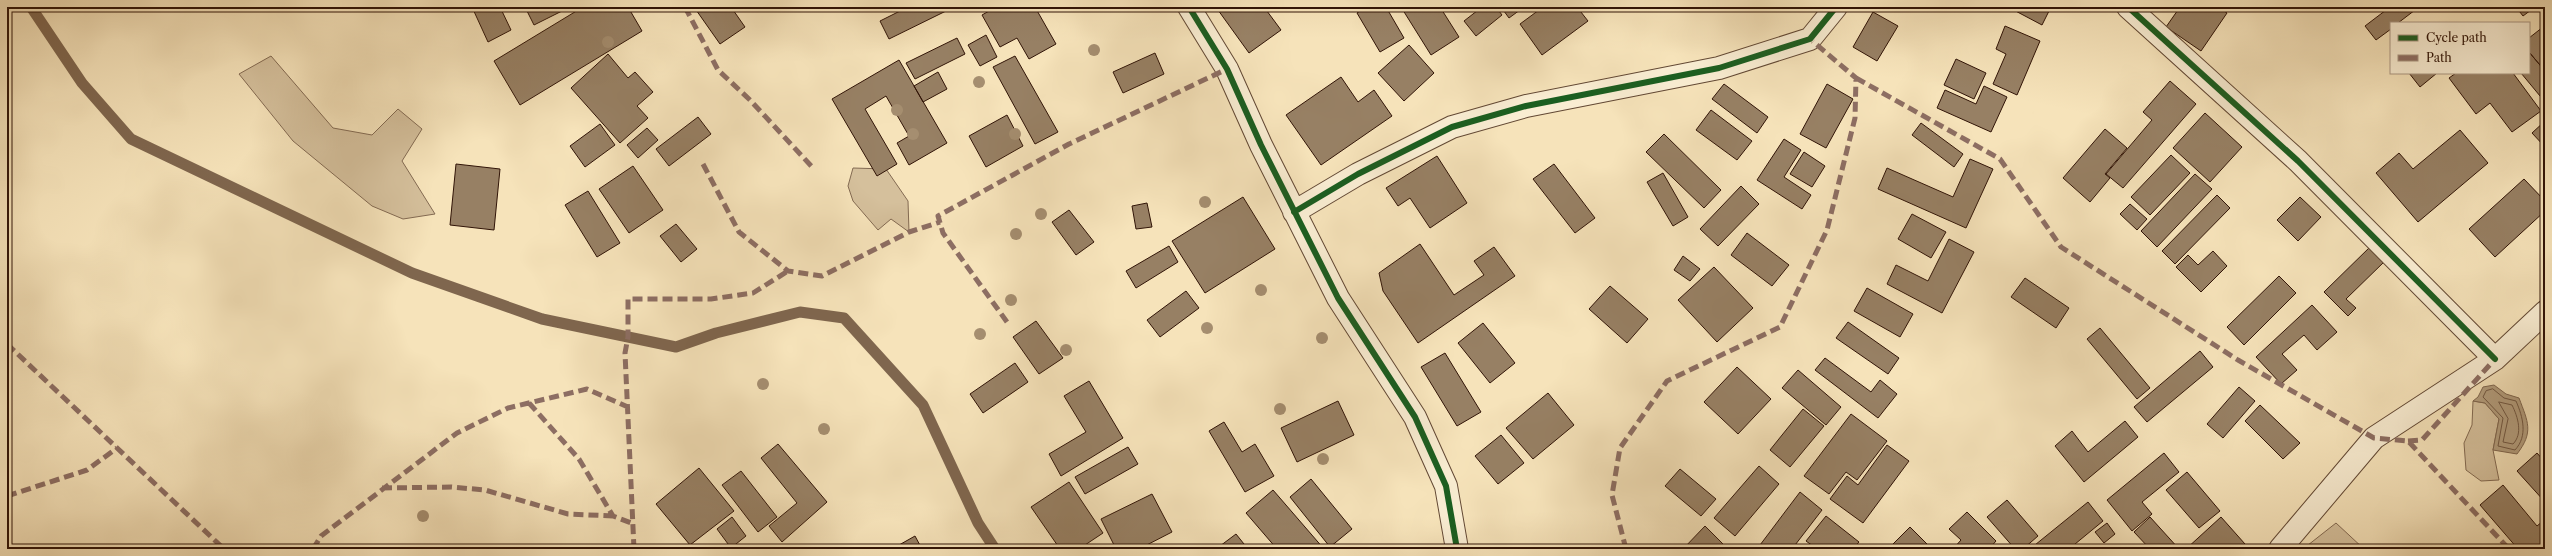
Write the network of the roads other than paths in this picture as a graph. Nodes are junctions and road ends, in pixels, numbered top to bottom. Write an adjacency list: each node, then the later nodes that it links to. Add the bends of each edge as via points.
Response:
1 (1189, 7): 4 (street, via 1227,69)
2 (1836, 7): 4 (street, via 1810,39 1719,68 1526,106 1452,127 1358,174)
3 (2128, 7): 6 (street, via 2298,161)
4 (1294, 212): 7 (street, via 1338,298 1415,417 1446,486)
5 (2545, 312): 6 (street)
6 (2495, 359): 8 (street, via 2374,438)
7 (1457, 549)
8 (2280, 549)

